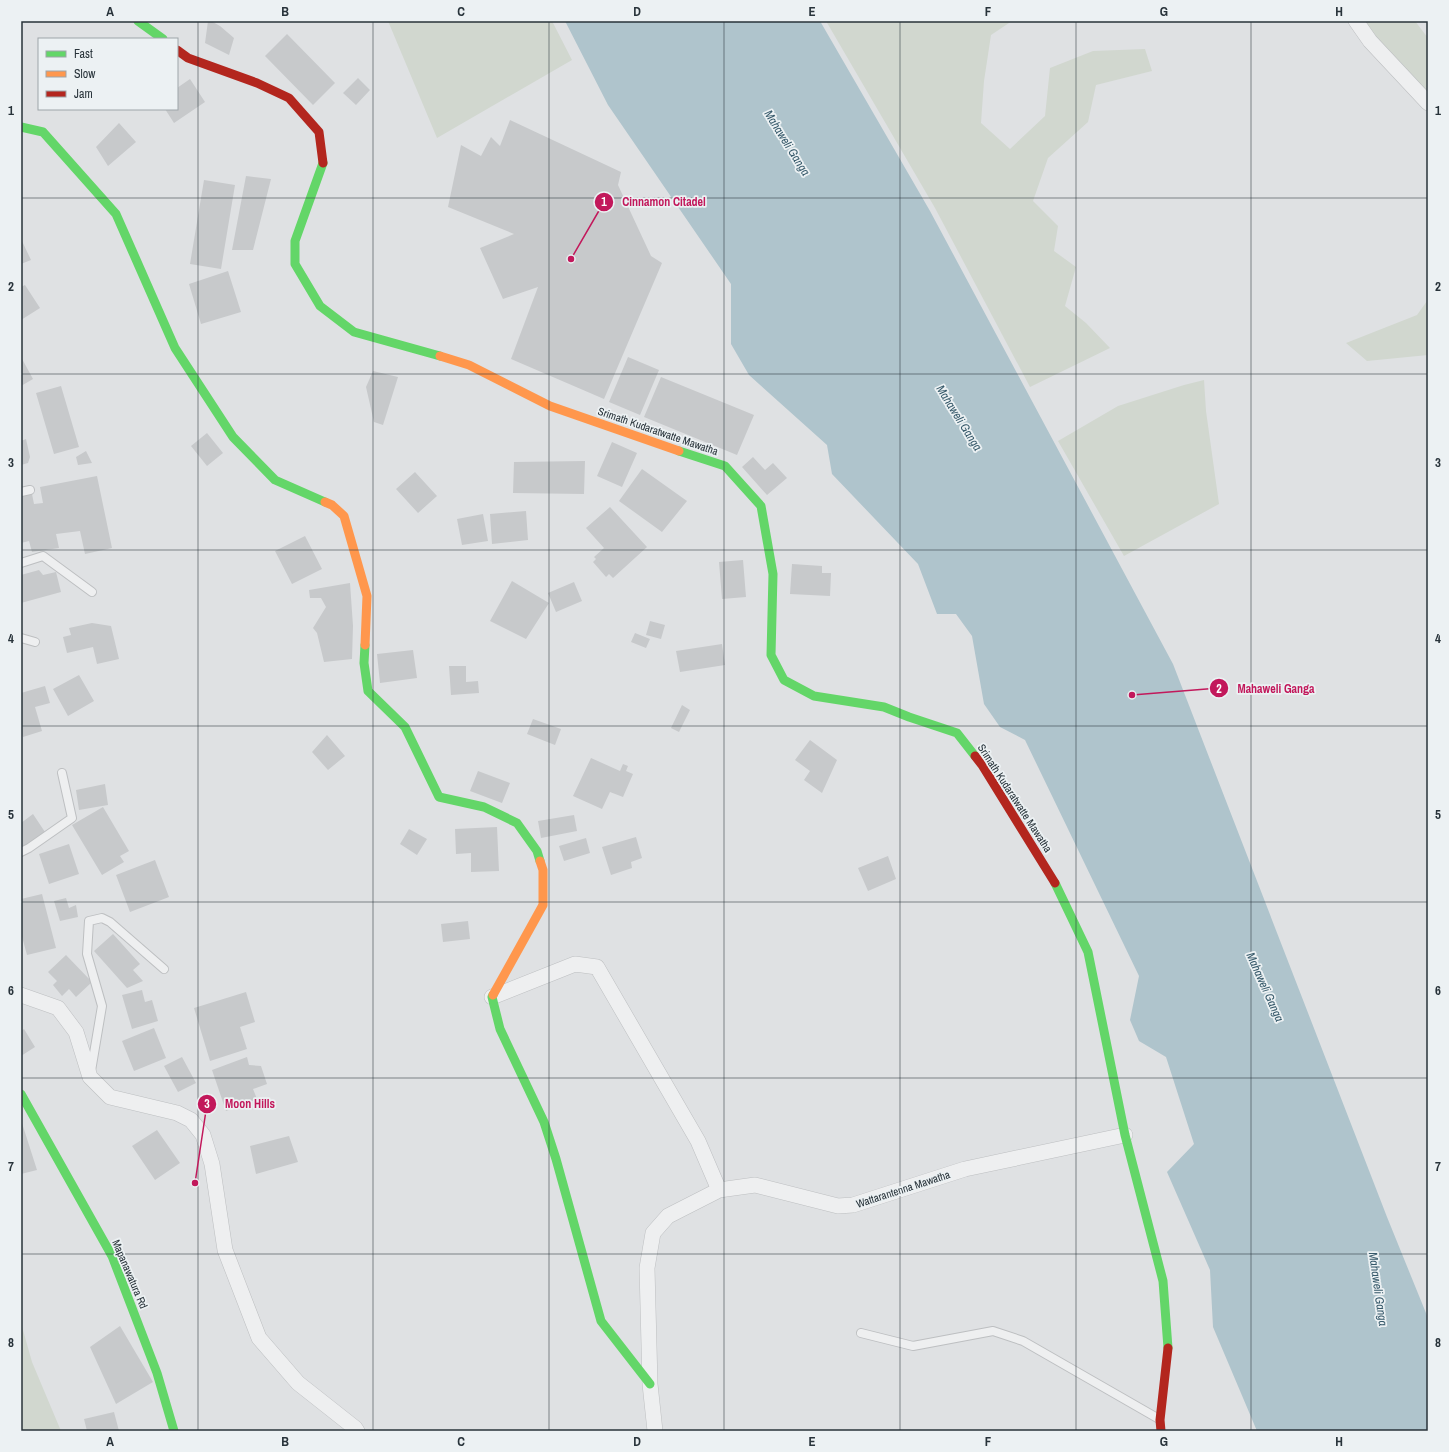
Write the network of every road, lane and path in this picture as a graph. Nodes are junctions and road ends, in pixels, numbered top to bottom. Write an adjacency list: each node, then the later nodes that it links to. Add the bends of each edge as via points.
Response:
1 (138, 21): 3 (street)
2 (1356, 21): 5 (street, via 1370,41)
3 (162, 38)
4 (178, 51): 20 (street, Srimath Kudaratwatte Mawatha, via 188,58 257,83 289,98 318,132 323,162 295,241 295,264 320,306 354,332 470,365 550,406 725,466 761,506 773,574 771,655 784,680 814,696 884,707 957,733 982,765 1053,879 1088,952)
5 (1428, 104)
6 (21, 128): 17 (street, via 43,132 116,214 175,348 234,436 275,480 332,505 344,516 367,596 364,663 368,691 405,728 439,797 484,807 517,823 537,851 543,870 543,905)
7 (30, 490): 8 (lane)
8 (21, 492)
9 (21, 563): 10 (lane, via 43,556)
10 (92, 592)
11 (21, 638): 12 (lane)
12 (34, 642)
13 (62, 773): 14 (lane, via 72,818)
14 (21, 852)
15 (164, 969): 18 (lane, via 110,922 102,918 89,922 87,954 102,1006)
16 (21, 995): 18 (street, via 58,1008 76,1032)
17 (492, 997): 21 (street, via 575,964 597,966 698,1141); 23 (street, via 500,1029 544,1122 601,1321)
18 (90, 1077): 26 (street, via 110,1096 178,1114 191,1120 202,1135 212,1164 225,1250 259,1338 298,1383)
19 (21, 1094): 25 (street, Mapanawatura Rd, via 112,1256 157,1373)
20 (1125, 1136): 21 (street, Wattarantenna Mawatha, via 965,1169 853,1205 838,1206 755,1185); 24 (street, Srimath Kudaratwatte Mawatha, via 1163,1281 1168,1353)
21 (719, 1190): 23 (street, Wattarantenna Mawatha, via 668,1216 653,1233 647,1268)
22 (861, 1333): 24 (lane, via 913,1346 993,1331 1023,1341)
23 (650, 1384): 27 (street, Wattarantenna Mawatha)
24 (1160, 1420): 28 (street, Srimath Kudaratwatte Mawatha)
25 (174, 1431)
26 (357, 1431)
27 (655, 1431)
28 (1161, 1431)

